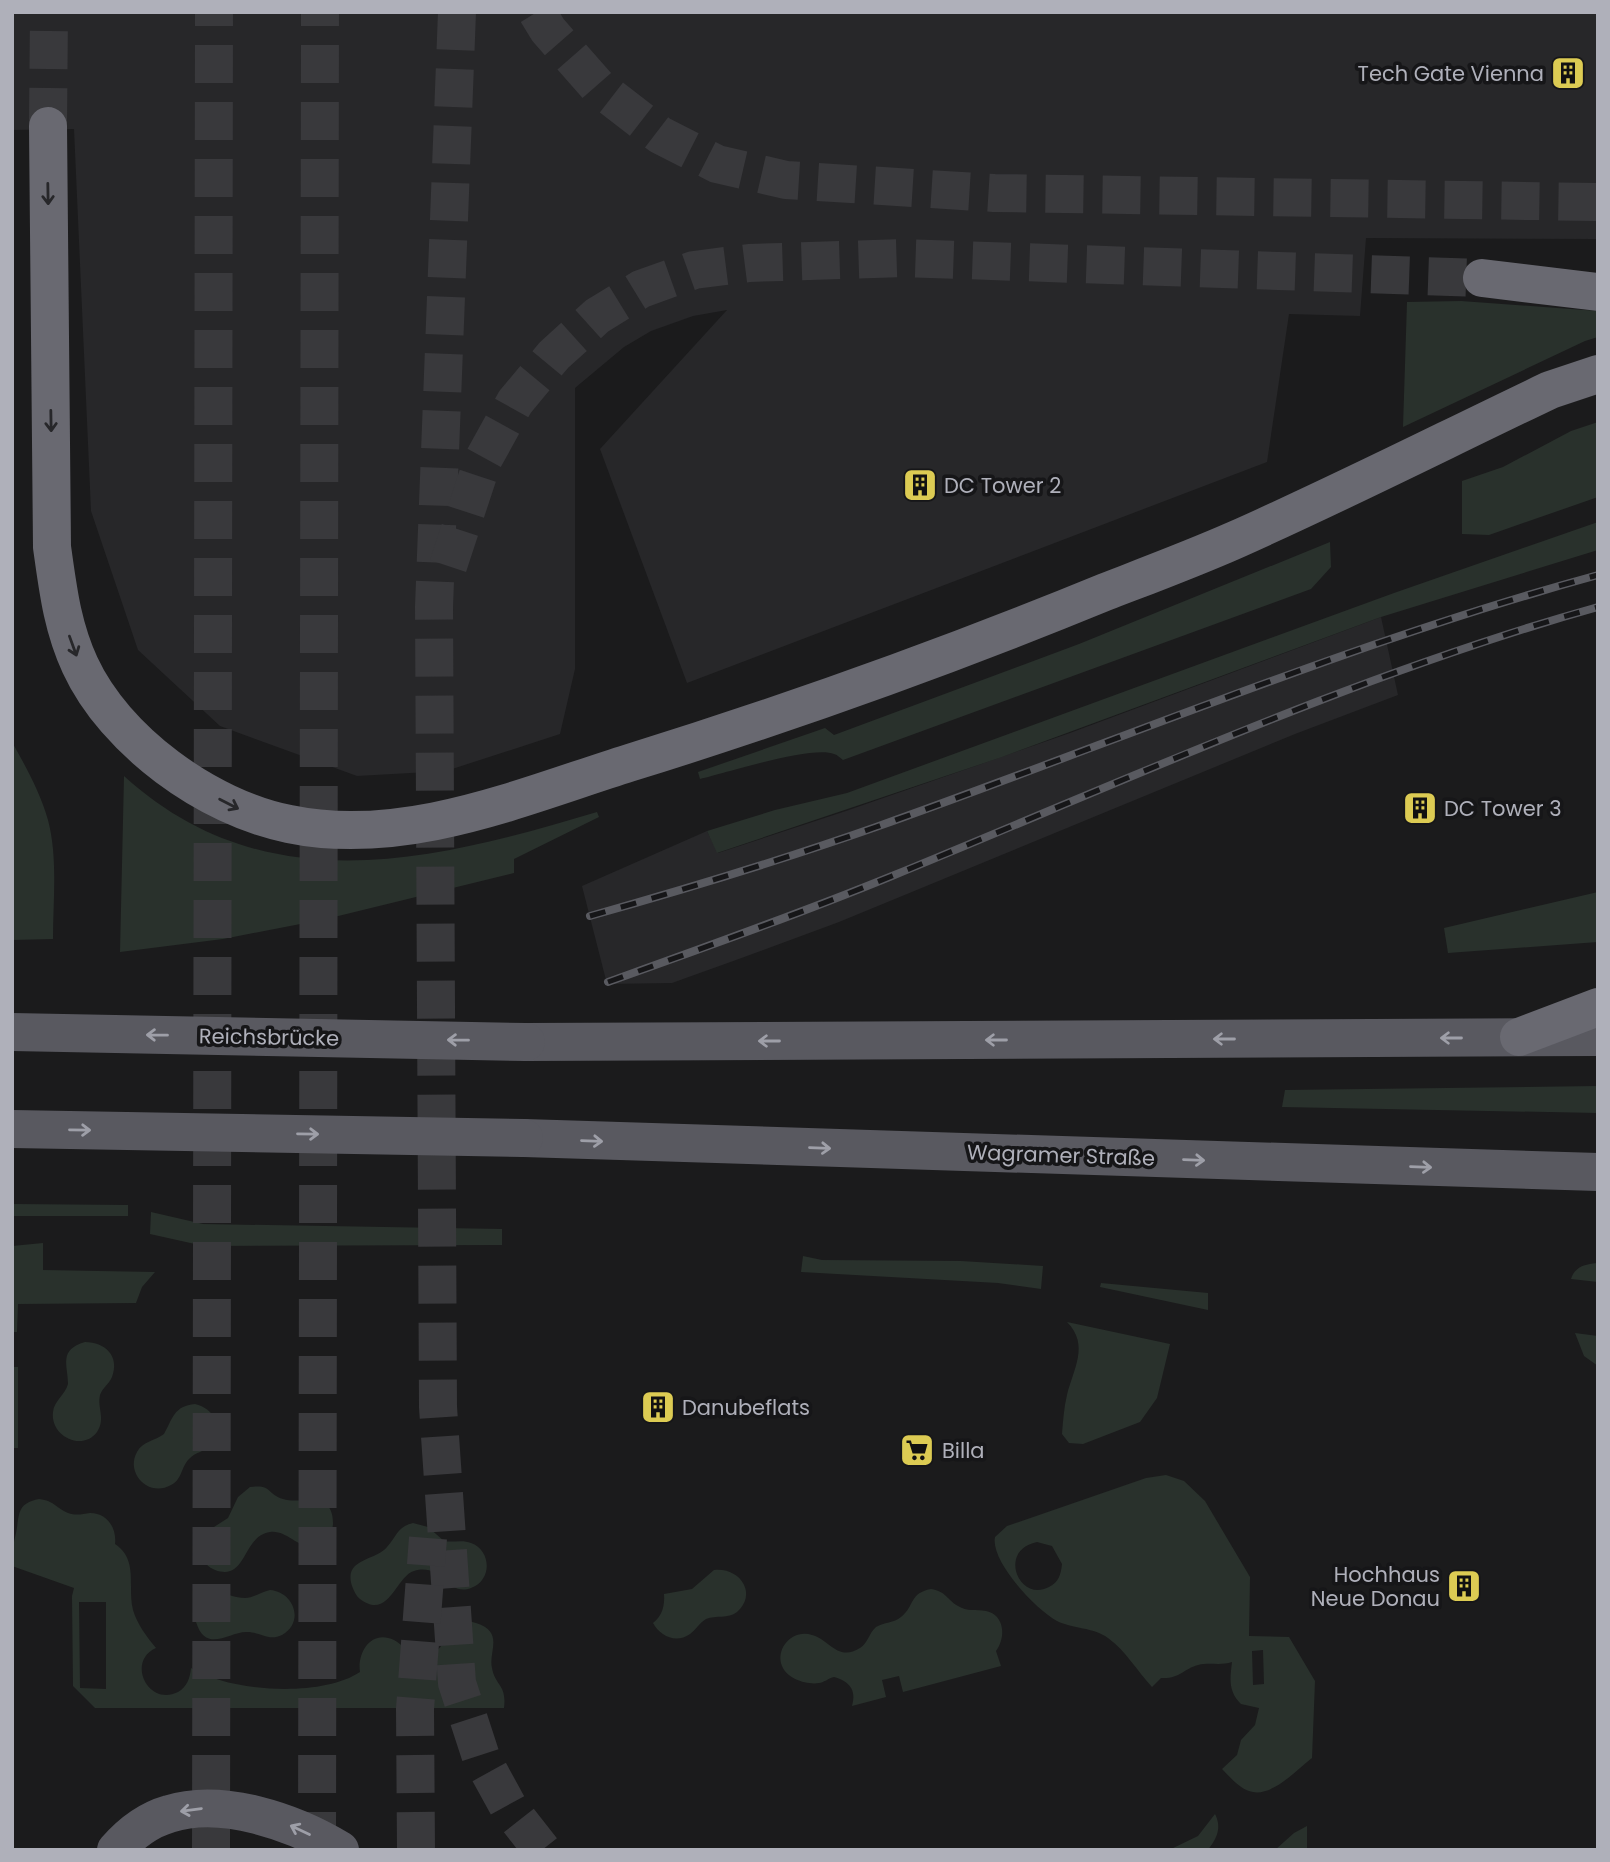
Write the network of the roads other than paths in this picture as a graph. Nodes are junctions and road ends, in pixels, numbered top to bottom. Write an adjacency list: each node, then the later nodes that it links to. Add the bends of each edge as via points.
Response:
1 (48, 126): 4 (highway, one-way to 4, via 52,547 60,611 81,668 109,710 146,749 191,785 241,810 289,824 352,829 418,825 716,736 973,646 1234,540 1550,390)
2 (1598, 270): 3 (highway, via 1482,278)
3 (1598, 292)
4 (1598, 374)
5 (1598, 1007): 7 (highway)
6 (12, 1032): 7 (main road, Reichsbrücke, one-way to 6, bridge, via 526,1042)
7 (1519, 1037): 8 (main road)
8 (1598, 1037)
9 (12, 1129): 10 (main road, Wagramer Straße, one-way to 10, bridge, via 524,1138)
10 (1526, 1170): 11 (main road, Wagramer Straße); 12 (main road)
11 (1598, 1172)
12 (1598, 1198)
13 (116, 1850): 14 (main road, one-way to 13, via 294,1826 259,1815 199,1808 168,1814 143,1826)
14 (340, 1850)

